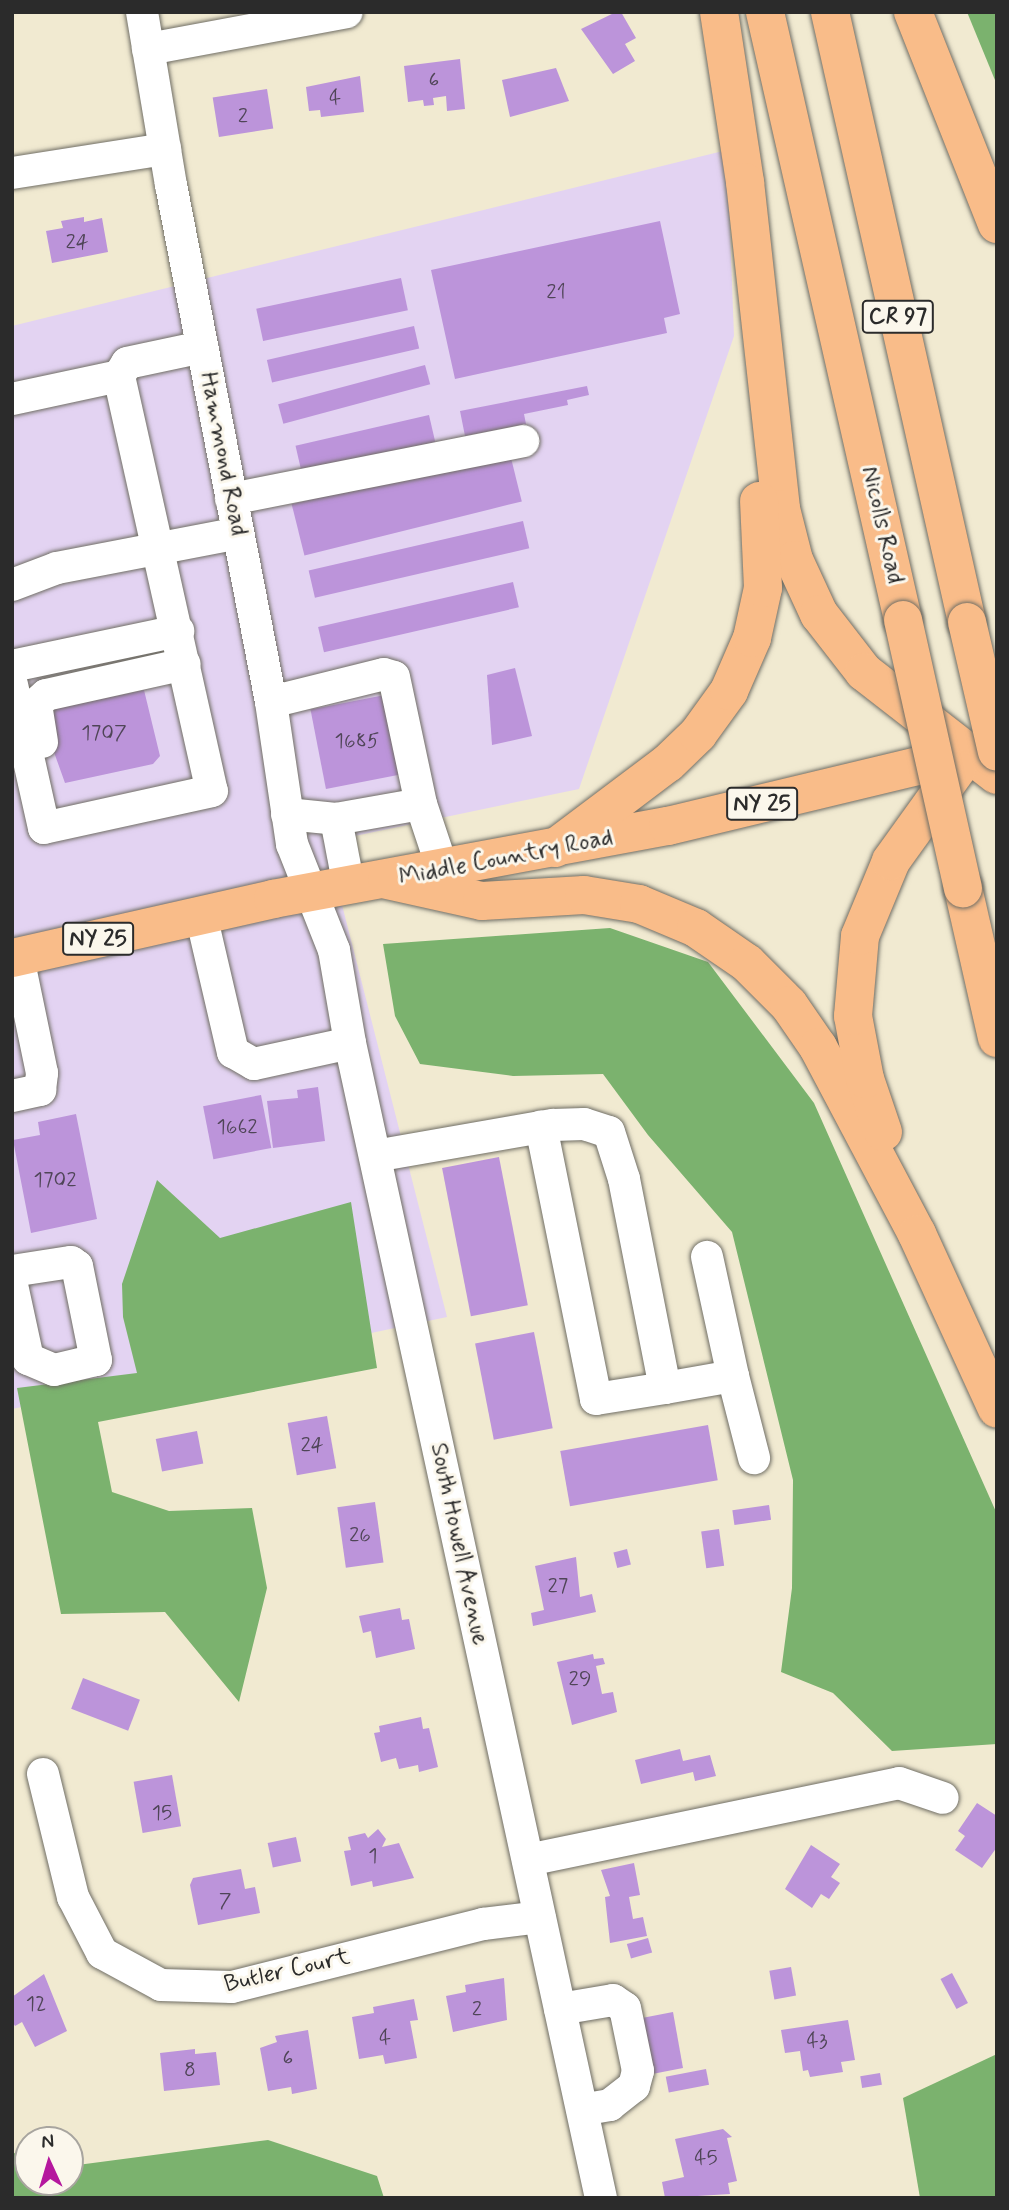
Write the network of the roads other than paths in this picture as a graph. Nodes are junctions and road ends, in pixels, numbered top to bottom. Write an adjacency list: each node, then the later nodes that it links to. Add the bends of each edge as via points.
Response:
1 (142, 12): 7 (street, Hammond Road)
2 (346, 12): 7 (street)
3 (719, 12): 12 (main road)
4 (765, 12): 37 (main road, Nicolls Road / CR 97, bridge)
5 (830, 12): 26 (main road, CR 97, bridge, via 967,622)
6 (913, 12): 10 (main road)
7 (148, 49): 8 (street, Hammond Road)
8 (165, 149): 9 (street); 11 (street, Hammond Road)
9 (12, 173)
10 (997, 224)
11 (202, 347): 13 (street, via 127,363); 16 (street, Hammond Road)
12 (764, 359): 26 (main road, via 786,534 819,614 864,671); 31 (main road, via 757,484 763,588 742,666 698,734 650,777)
13 (119, 376): 14 (street); 18 (street)
14 (12, 400)
15 (523, 441): 16 (street)
16 (231, 499): 17 (street, Hammond Road)
17 (238, 533): 18 (street); 24 (street, Hammond Road)
18 (160, 549): 19 (street, via 57,568); 20 (street)
19 (12, 585)
20 (178, 631): 21 (street); 22 (street)
21 (185, 664): 30 (street, via 39,699 36,713); 30 (street, via 212,791)
22 (12, 666)
23 (12, 685): 30 (street, via 44,828)
24 (271, 702): 27 (street, via 384,674 394,677); 28 (street, Hammond Road)
25 (997, 717): 26 (main road)
26 (990, 757): 31 (main road, Middle Country Road / NY 25); 42 (main road, via 880,881 855,966 853,1016 865,1079)
27 (421, 804): 29 (street); 32 (street)
28 (287, 814): 29 (street); 34 (street, Hammond Road, via 292,844)
29 (336, 819): 34 (street)
30 (61, 824)
31 (555, 848): 32 (main road, Middle Country Road / NY 25)
32 (443, 870): 33 (main road, Middle Country Road / NY 25)
33 (387, 880): 34 (main road, Middle Country Road / NY 25); 42 (main road, via 482,901 556,895 612,899 667,914 724,944 770,984 803,1024)
34 (331, 890): 35 (main road, Middle Country Road / NY 25); 38 (street, South Howell Avenue, via 334,950)
35 (201, 915): 36 (main road, Middle Country Road / NY 25); 38 (street, via 233,1052 254,1064)
36 (15, 957): 39 (street, via 42,1073 40,1090)
37 (997, 1038)
38 (350, 1043): 41 (street, South Howell Avenue)
39 (12, 1096)
40 (541, 1127): 41 (street); 47 (street, via 598,1126 615,1142); 47 (street, via 596,1399)
41 (375, 1156): 52 (street, South Howell Avenue)
42 (917, 1234): 48 (main road)
43 (707, 1257): 46 (street)
44 (12, 1271): 45 (street, via 71,1262 77,1266 96,1360 54,1370 28,1359)
45 (12, 1285)
46 (733, 1376): 47 (street); 49 (street)
47 (665, 1388)
48 (997, 1409)
49 (754, 1458)
50 (43, 1774): 53 (street, Butler Court, via 73,1897 102,1953 161,1985 232,1987 483,1924)
51 (943, 1798): 52 (street, via 899,1783)
52 (528, 1860): 53 (street, South Howell Avenue)
53 (540, 1917): 54 (street, South Howell Avenue)
54 (560, 2009): 55 (street, South Howell Avenue); 55 (street, via 613,2000 625,2008 638,2071 634,2086 610,2105)
55 (582, 2110): 56 (street, South Howell Avenue)
56 (601, 2198)

